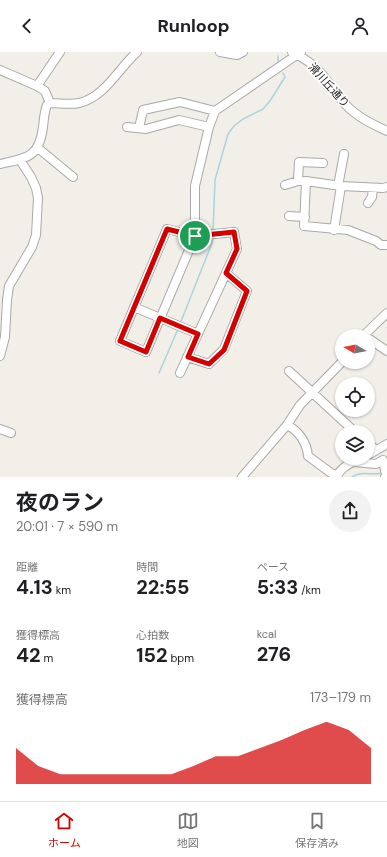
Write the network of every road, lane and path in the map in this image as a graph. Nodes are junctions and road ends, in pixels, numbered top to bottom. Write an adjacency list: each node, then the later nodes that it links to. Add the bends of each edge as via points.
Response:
1 (60, 52): 7 (street)
2 (137, 52): 8 (street, via 100,92 90,99 79,103)
3 (220, 52): 4 (street, via 237,55)
4 (243, 52)
5 (297, 53): 9 (street); 13 (street, 滑川丘通り, via 321,72 355,113)
6 (0, 70): 7 (street)
7 (37, 86): 8 (street, via 45,91)
8 (50, 103): 14 (street, via 46,108)
9 (216, 111): 11 (street); 12 (street, via 180,102 143,110)
10 (127, 127): 12 (street)
11 (209, 127): 12 (street, via 179,120 146,129); 29 (street, via 194,186)
12 (139, 128)
13 (387, 131)
14 (38, 148): 16 (street); 19 (street)
15 (344, 154): 22 (street)
16 (20, 160): 18 (street); 35 (street, via 36,188 36,235 32,247 9,286)
17 (323, 163): 20 (street, via 299,162)
18 (0, 164)
19 (73, 177)
20 (302, 181): 21 (street); 22 (street); 27 (street)
21 (285, 185)
22 (340, 186): 24 (street); 28 (street)
23 (387, 187): 24 (street)
24 (373, 188): 25 (street)
25 (368, 203)
26 (289, 216): 27 (street)
27 (305, 217): 28 (street, via 304,226)
28 (334, 230): 30 (street, via 348,230 381,245)
29 (195, 236): 31 (street, via 234,232 237,249); 32 (street, via 167,229); 34 (street)
30 (387, 245)
31 (226, 273): 37 (street); 41 (street, via 247,291 224,350 209,364)
32 (134, 307): 34 (street); 34 (street, via 120,341 146,352)
33 (387, 313): 36 (street)
34 (160, 318): 37 (street)
35 (3, 323): 40 (street, via 5,337)
36 (371, 329)
37 (198, 334): 41 (street)
38 (375, 343): 39 (street)
39 (387, 351)
40 (0, 356)
41 (188, 357): 44 (street)
42 (335, 369): 45 (street)
43 (289, 371): 45 (street)
44 (180, 373)
45 (312, 392): 46 (street); 47 (street)
46 (287, 425): 54 (street, via 305,442 308,456); 55 (street)
47 (348, 425)
48 (0, 430): 49 (street)
49 (11, 433)
50 (387, 444): 51 (street)
51 (375, 451)
52 (375, 464): 56 (street, via 383,460)
53 (347, 465): 54 (street)
54 (337, 476)
55 (242, 477)
56 (386, 477)

